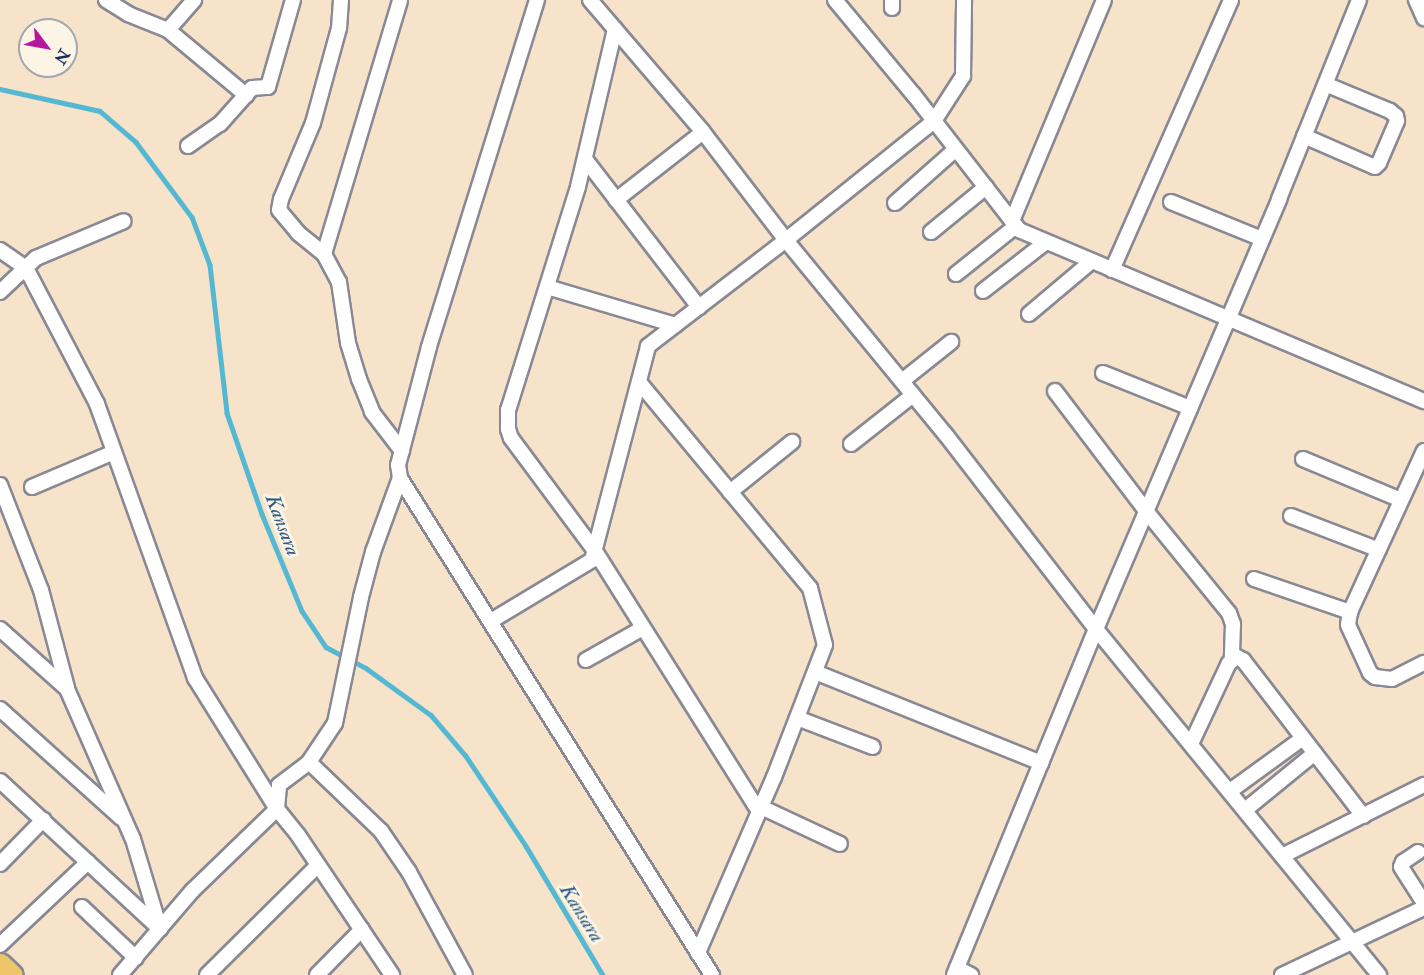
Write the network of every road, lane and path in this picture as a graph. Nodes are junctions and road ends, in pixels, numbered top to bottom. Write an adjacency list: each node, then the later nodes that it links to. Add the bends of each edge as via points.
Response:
1 (106, 0): 16 (street, via 128,14)
2 (194, 0): 16 (street)
3 (293, 0): 18 (street, via 268,87 252,88)
4 (341, 0): 36 (street, via 339,28 313,123 280,199 279,210 298,233)
5 (400, 0): 36 (street)
6 (537, 0): 58 (street, via 429,347)
7 (590, 0): 15 (street)
8 (835, 0): 19 (street)
9 (964, 0): 19 (street, via 963,76)
10 (1104, 0): 30 (street)
11 (1232, 0): 39 (street)
12 (1359, 0): 17 (street)
13 (1416, 0): 14 (street)
14 (1424, 18)
15 (615, 29): 20 (street); 24 (street)
16 (168, 30): 18 (street)
17 (1325, 84): 21 (street); 21 (street, via 1390,111 1396,121 1375,167)
18 (246, 95): 22 (street, via 220,124)
19 (934, 121): 23 (street); 33 (street)
20 (703, 132): 26 (street); 33 (street)
21 (1304, 136): 32 (street)
22 (188, 146)
23 (956, 149): 25 (street); 28 (street)
24 (585, 159): 26 (street); 41 (street)
25 (986, 187): 30 (street); 31 (street)
26 (616, 200): 44 (street)
27 (1172, 202): 32 (street)
28 (895, 203)
29 (123, 221): 38 (street, via 36,258)
30 (1014, 224): 34 (street); 40 (street)
31 (931, 232)
32 (1262, 239): 46 (street)
33 (786, 240): 44 (street); 50 (street)
34 (1046, 242): 37 (street); 42 (street)
35 (0, 250): 38 (street)
36 (324, 254): 58 (street, via 339,282 348,343 372,412)
37 (1092, 261): 39 (street); 45 (street)
38 (26, 268): 43 (street); 60 (street, via 97,404)
39 (1112, 270): 46 (street)
40 (956, 274)
41 (547, 287): 47 (street); 70 (street, via 508,410 508,429)
42 (983, 291)
43 (0, 292)
44 (699, 308): 47 (street)
45 (1029, 314)
46 (1228, 319): 54 (street); 55 (street)
47 (675, 325): 51 (street, via 648,346)
48 (951, 342): 50 (street)
49 (1103, 373): 55 (street)
50 (902, 381): 53 (street)
51 (639, 382): 65 (street); 70 (street)
52 (1054, 391): 67 (street)
53 (913, 395): 57 (street); 76 (street)
54 (1424, 401)
55 (1190, 408): 67 (street)
56 (792, 442): 65 (street)
57 (851, 444)
58 (402, 451): 62 (street)
59 (1424, 451): 66 (street)
60 (114, 452): 63 (street); 93 (street, via 195,678)
61 (1303, 459): 66 (street)
62 (400, 478): 73 (street); 88 (street, via 361,597 335,723)
63 (32, 487)
64 (1, 489): 81 (street, via 40,590)
65 (730, 492): 80 (street, via 810,588 825,645)
66 (1401, 500): 69 (street)
67 (1146, 511): 76 (street); 77 (street, via 1229,613 1233,624)
68 (1291, 516): 69 (street)
69 (1378, 550): 72 (street)
70 (595, 551): 73 (street, via 592,560); 75 (street)
71 (1254, 579): 72 (street)
72 (1350, 612): 79 (street, via 1348,625 1375,677 1392,679)
73 (491, 621): 111 (street)
74 (0, 628): 81 (street)
75 (643, 628): 78 (street); 94 (street)
76 (1096, 629): 85 (street); 89 (street)
77 (1232, 659): 84 (street, via 1243,660); 85 (street)
78 (586, 660)
79 (1424, 663)
80 (815, 672): 83 (street); 89 (street)
81 (68, 688): 98 (street)
82 (0, 709): 98 (street)
83 (797, 718): 86 (street); 94 (street)
84 (1303, 738): 87 (street); 92 (street)
85 (1191, 744): 92 (street)
86 (873, 747)
87 (1315, 753): 95 (street); 96 (street)
88 (309, 762): 93 (street, via 279,785); 120 (street, via 381,831 409,872)
89 (1041, 763): 114 (street)
90 (1, 783): 97 (street)
91 (1424, 785): 96 (street)
92 (1230, 791): 95 (street)
93 (277, 809): 104 (street); 107 (street, via 192,891)
94 (760, 809): 99 (street); 111 (street)
95 (1245, 810): 101 (street)
96 (1363, 816): 101 (street)
97 (43, 820): 102 (street); 103 (street)
98 (125, 821): 107 (street)
99 (840, 844)
100 (1418, 852): 105 (street, via 1401,867)
101 (1282, 856): 109 (street)
102 (88, 862): 107 (street); 110 (street)
103 (0, 864)
104 (318, 865): 108 (street); 117 (street)
105 (1424, 906): 109 (street)
106 (82, 907): 112 (street)
107 (160, 929): 112 (street)
108 (362, 929): 118 (street); 119 (street)
109 (1351, 942): 123 (street); 124 (street)
110 (0, 945)
111 (698, 953): 121 (street)
112 (136, 958): 116 (street)
113 (0, 964): 115 (highway)
114 (955, 972): 122 (street)
115 (12, 975)
116 (120, 975)
117 (207, 975)
118 (317, 975)
119 (392, 975)
120 (465, 975)
121 (712, 975)
122 (971, 975)
123 (1282, 975)
124 (1379, 975)

